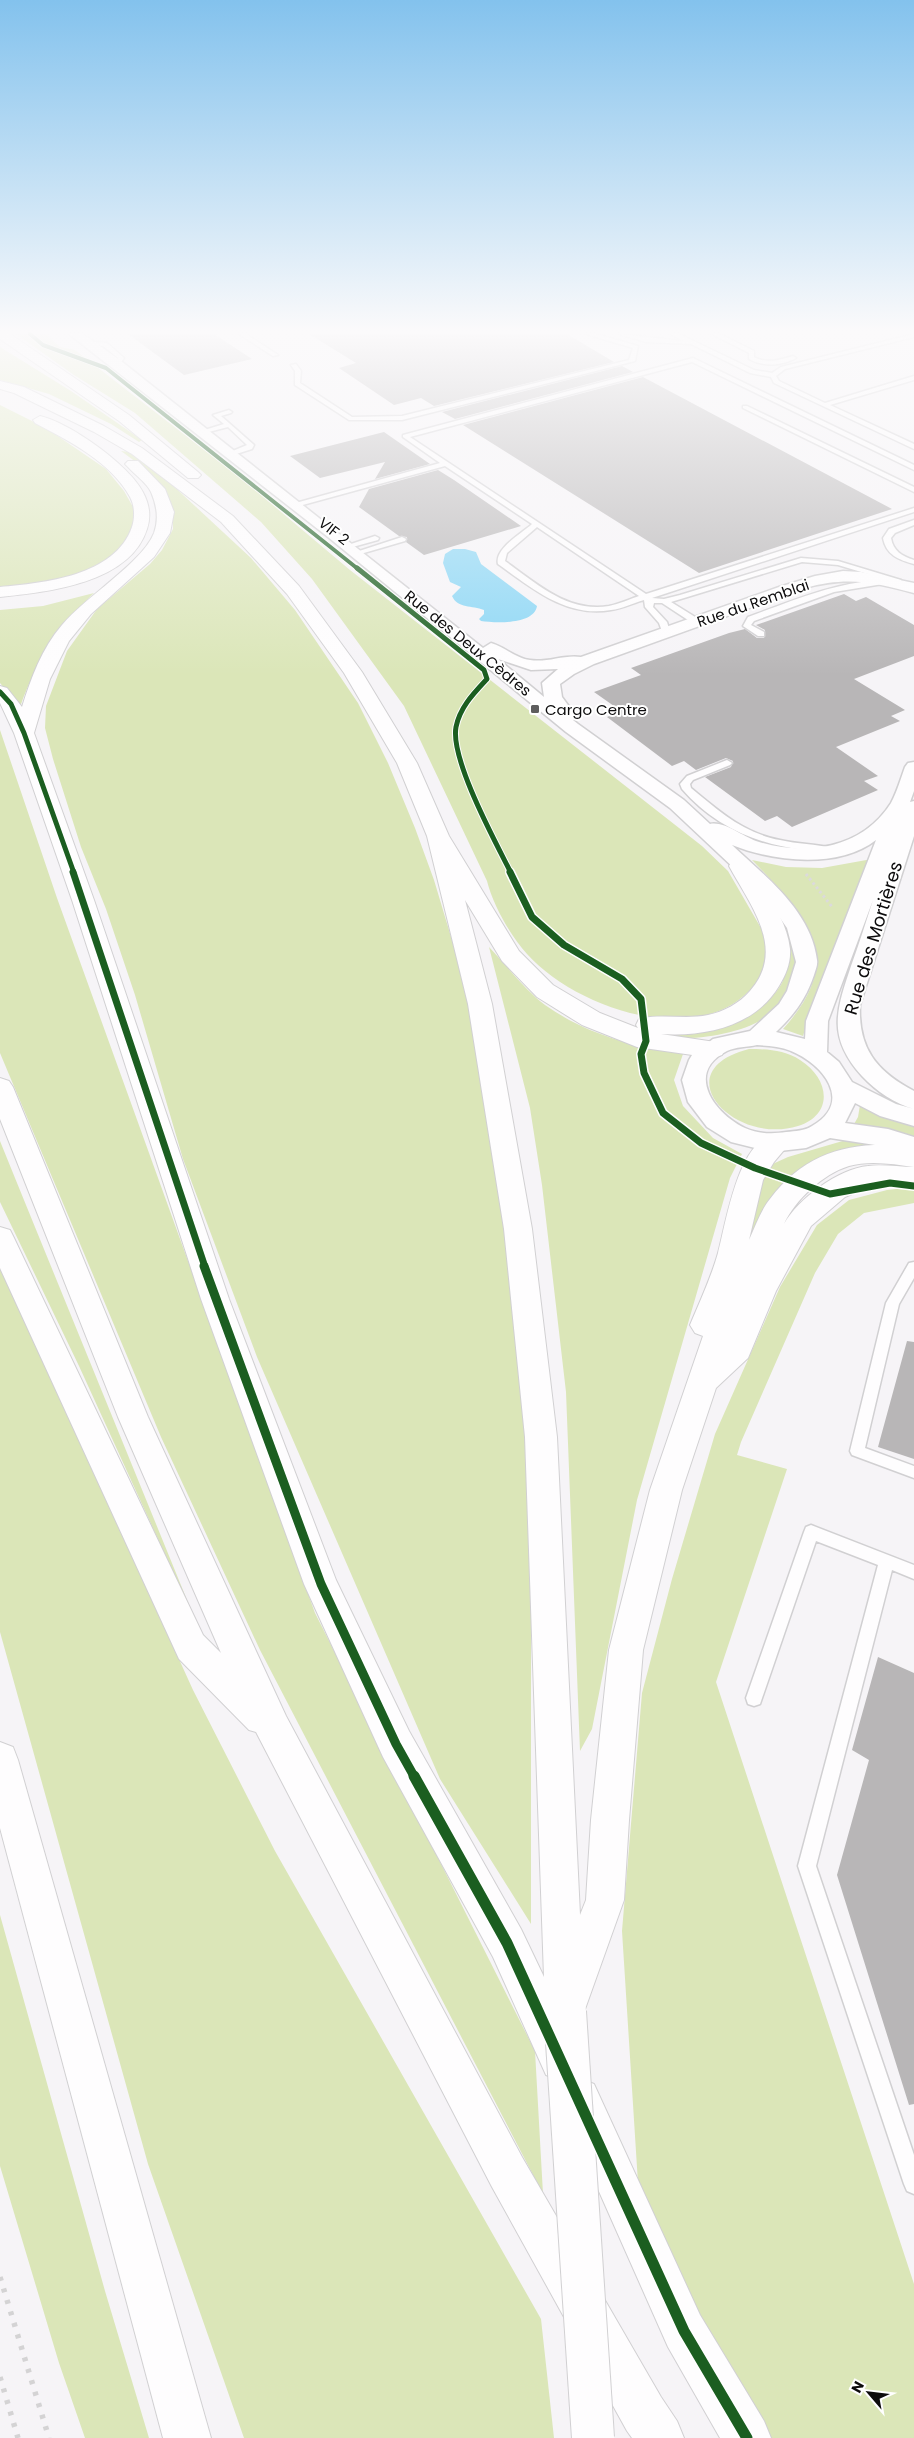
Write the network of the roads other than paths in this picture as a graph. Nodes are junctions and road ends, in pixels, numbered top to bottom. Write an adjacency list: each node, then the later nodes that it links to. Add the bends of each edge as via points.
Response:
1 (87, 448): 25 (main road, via 114,468 139,498 140,532 129,548 100,570 43,588)
2 (110, 448): 35 (main road, via 156,488 167,509 163,530 142,561 69,627 42,675)
3 (131, 448): 16 (main road)
4 (164, 448): 16 (main road, via 214,495)
5 (222, 448): 10 (street, Rue des Deux Cèdres)
6 (248, 448): 10 (lane)
7 (423, 448): 11 (lane)
8 (828, 448): 13 (lane)
9 (873, 448): 12 (lane)
10 (230, 454): 14 (street, Rue des Deux Cèdres)
11 (446, 463): 14 (lane); 18 (lane)
12 (914, 468)
13 (914, 490)
14 (296, 504): 21 (street, Rue des Deux Cèdres)
15 (914, 510): 26 (lane)
16 (227, 519): 40 (main road, via 293,590 353,672 407,763)
17 (914, 522): 22 (lane, via 892,531 886,538 893,554)
18 (536, 524): 26 (lane); 26 (lane, via 504,552 502,562 555,600 597,610)
19 (394, 533): 21 (lane)
20 (402, 539): 21 (lane)
21 (353, 550): 29 (street, Rue des Deux Cèdres)
22 (914, 562)
23 (898, 582): 24 (street); 27 (lane, via 847,565 807,560); 28 (street, Rue du Remblai, via 866,576 842,576); 31 (lane, via 866,582 840,588 751,619 747,626)
24 (914, 588)
25 (0, 592)
26 (648, 598): 27 (lane); 30 (lane, via 649,607 664,622)
27 (664, 601): 28 (lane)
28 (697, 622): 30 (street, Rue du Remblai)
29 (445, 624): 32 (street, Rue du Remblai, via 515,663 530,666 549,667); 34 (street, Rue des Deux Cèdres)
30 (666, 632): 32 (street, Rue du Remblai)
31 (761, 634)
32 (612, 652): 34 (street, Rue du Remblai, via 568,671 551,683 553,697 563,708)
33 (0, 692): 35 (main road, via 11,704)
34 (572, 728): 38 (street, Rue des Deux Cèdres)
35 (24, 733): 70 (main road, via 83,900 215,1299 321,1584 396,1744 507,1942 684,2331)
36 (728, 763): 41 (lane, via 690,778 685,784 687,789 732,826 757,837)
37 (914, 767): 39 (street, Rue des Mortières)
38 (677, 804): 41 (street, via 727,837 754,848 802,853); 42 (street, Rue des Deux Cèdres)
39 (905, 807): 41 (street, via 862,841); 46 (street, Rue des Mortières, via 893,826 817,1021); 49 (street, Rue des Mortières, via 847,1020 849,1036 868,1068 880,1082)
40 (438, 836): 43 (main road, via 510,956); 65 (main road, via 480,1004 524,1279 540,1437)
41 (832, 850)
42 (740, 866): 43 (main road, via 775,933 778,950 772,980 759,998 744,1009 730,1017 672,1028 600,1012); 44 (street, Rue des Deux Cèdres, via 774,895 786,911 797,928 807,962 798,991 787,1009)
43 (545, 991): 45 (main road, via 592,1019 646,1041)
44 (757, 1037): 45 (street, via 733,1040); 46 (street, via 778,1039)
45 (713, 1050): 52 (street, via 700,1061 694,1075 694,1091 701,1106 714,1121 732,1132 754,1140)
46 (816, 1054): 48 (street, via 828,1064)
47 (0, 1087): 63 (main road, via 133,1417)
48 (842, 1087): 50 (street, via 888,1110); 51 (street, via 843,1102 838,1117)
49 (914, 1101)
50 (914, 1118)
51 (827, 1129): 52 (street, via 796,1142); 53 (street, via 888,1138)
52 (777, 1143): 58 (main road, via 763,1155 748,1179 732,1254 705,1325)
53 (914, 1146)
54 (914, 1157): 58 (main road, via 888,1153 844,1157 809,1176 779,1206 720,1332)
55 (914, 1177): 58 (main road, via 867,1176 835,1190 801,1219 762,1290 738,1349)
56 (0, 1238): 63 (main road, via 191,1647)
57 (914, 1267): 59 (lane, via 893,1303 857,1451)
58 (700, 1384): 65 (main road, via 666,1490 626,1650 605,1900)
59 (914, 1472)
60 (887, 1561): 61 (lane); 62 (lane, via 811,1532); 66 (lane, via 807,1866)
61 (914, 1572)
62 (754, 1698)
63 (273, 1729): 67 (main road, via 507,2172)
64 (0, 1760): 68 (main road)
65 (565, 2012): 69 (main road, bridge)
66 (914, 2184)
67 (651, 2430)
68 (187, 2438)
69 (593, 2438)
70 (746, 2438)

